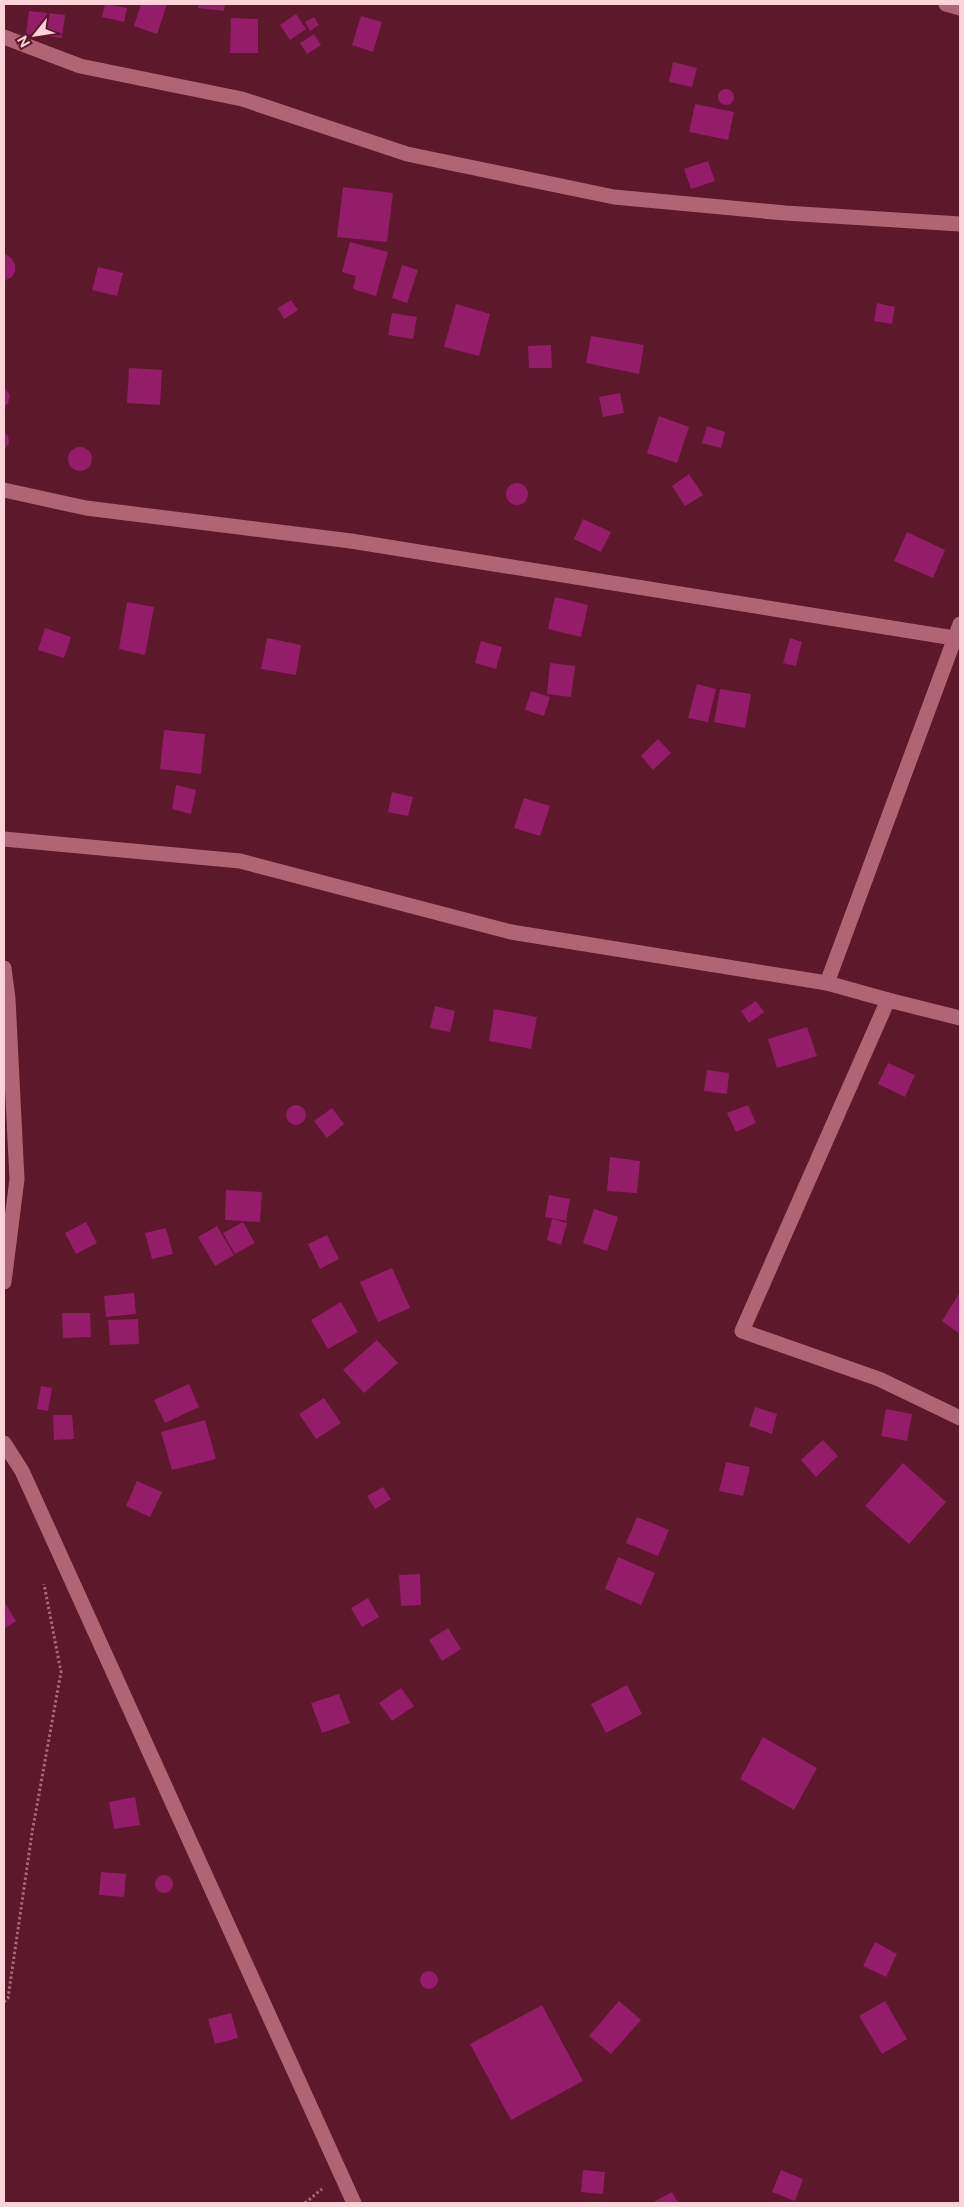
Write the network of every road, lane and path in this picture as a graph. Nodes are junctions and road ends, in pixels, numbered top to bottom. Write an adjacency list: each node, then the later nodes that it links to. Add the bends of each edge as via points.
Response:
1 (946, 4): 2 (street)
2 (960, 8)
3 (4, 37): 4 (street, via 80,66 242,100 407,154 614,197 785,213)
4 (960, 224)
5 (4, 490): 6 (street, via 86,508 350,541)
6 (959, 633): 9 (street)
7 (4, 839): 9 (street, via 240,861 511,932)
8 (4, 968): 12 (street, via 18,1179)
9 (828, 983): 10 (street)
10 (888, 1000): 11 (street); 13 (street, via 742,1331 879,1379)
11 (960, 1018)
12 (4, 1282)
13 (960, 1418)
14 (4, 1442): 19 (street, via 22,1471)
15 (42, 1576): 16 (path, via 62,1672 32,1833 8,1998)
16 (4, 2002)
17 (328, 2183): 18 (path)
18 (305, 2203)
19 (354, 2203)

